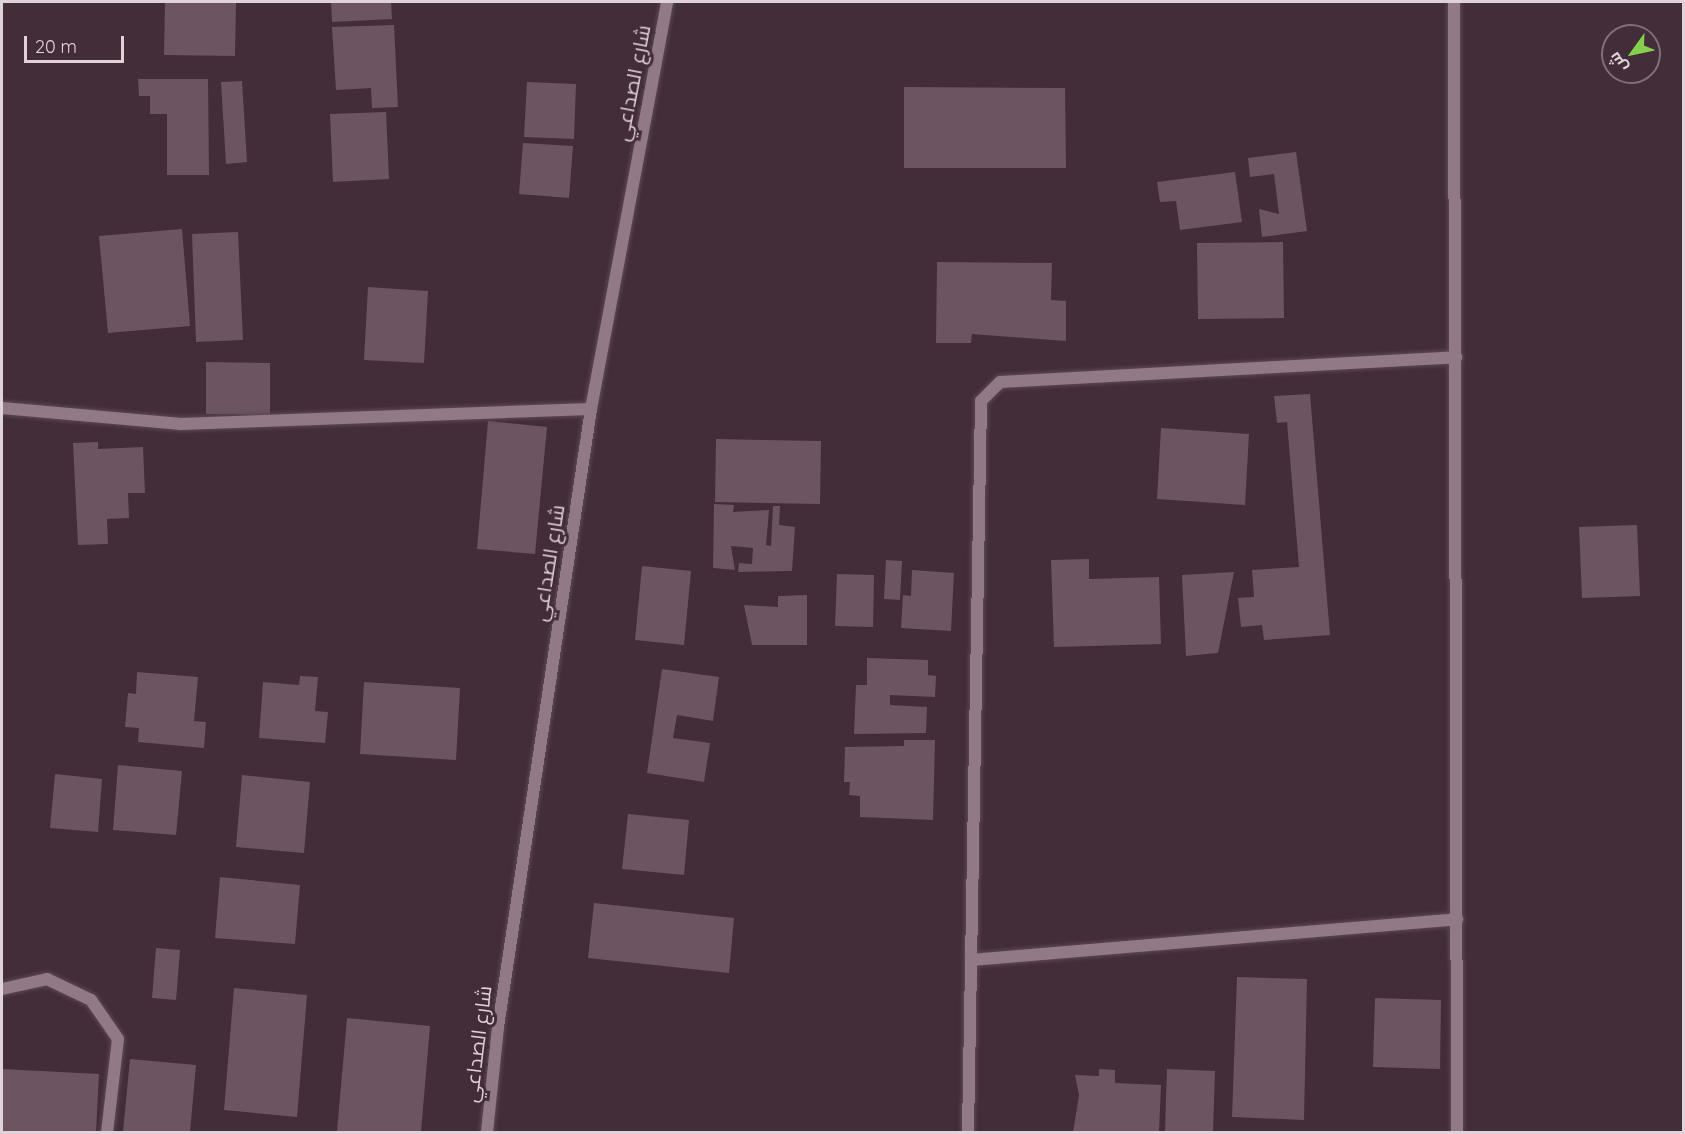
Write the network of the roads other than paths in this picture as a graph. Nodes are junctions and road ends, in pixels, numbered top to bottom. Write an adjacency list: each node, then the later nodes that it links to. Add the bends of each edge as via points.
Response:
1 (667, 2): 5 (street, شارع الصداعي)
2 (1454, 2): 3 (street)
3 (1456, 357): 6 (street); 7 (street, via 1000,382 988,391 981,401)
4 (2, 408): 5 (street, via 181,424)
5 (591, 409): 10 (street, شارع الصداعي, via 499,1016)
6 (1457, 919): 7 (street); 12 (street)
7 (971, 960): 11 (street)
8 (2, 988): 9 (street, via 47,979 91,1000 118,1040)
9 (107, 1132)
10 (487, 1132)
11 (968, 1132)
12 (1457, 1132)

